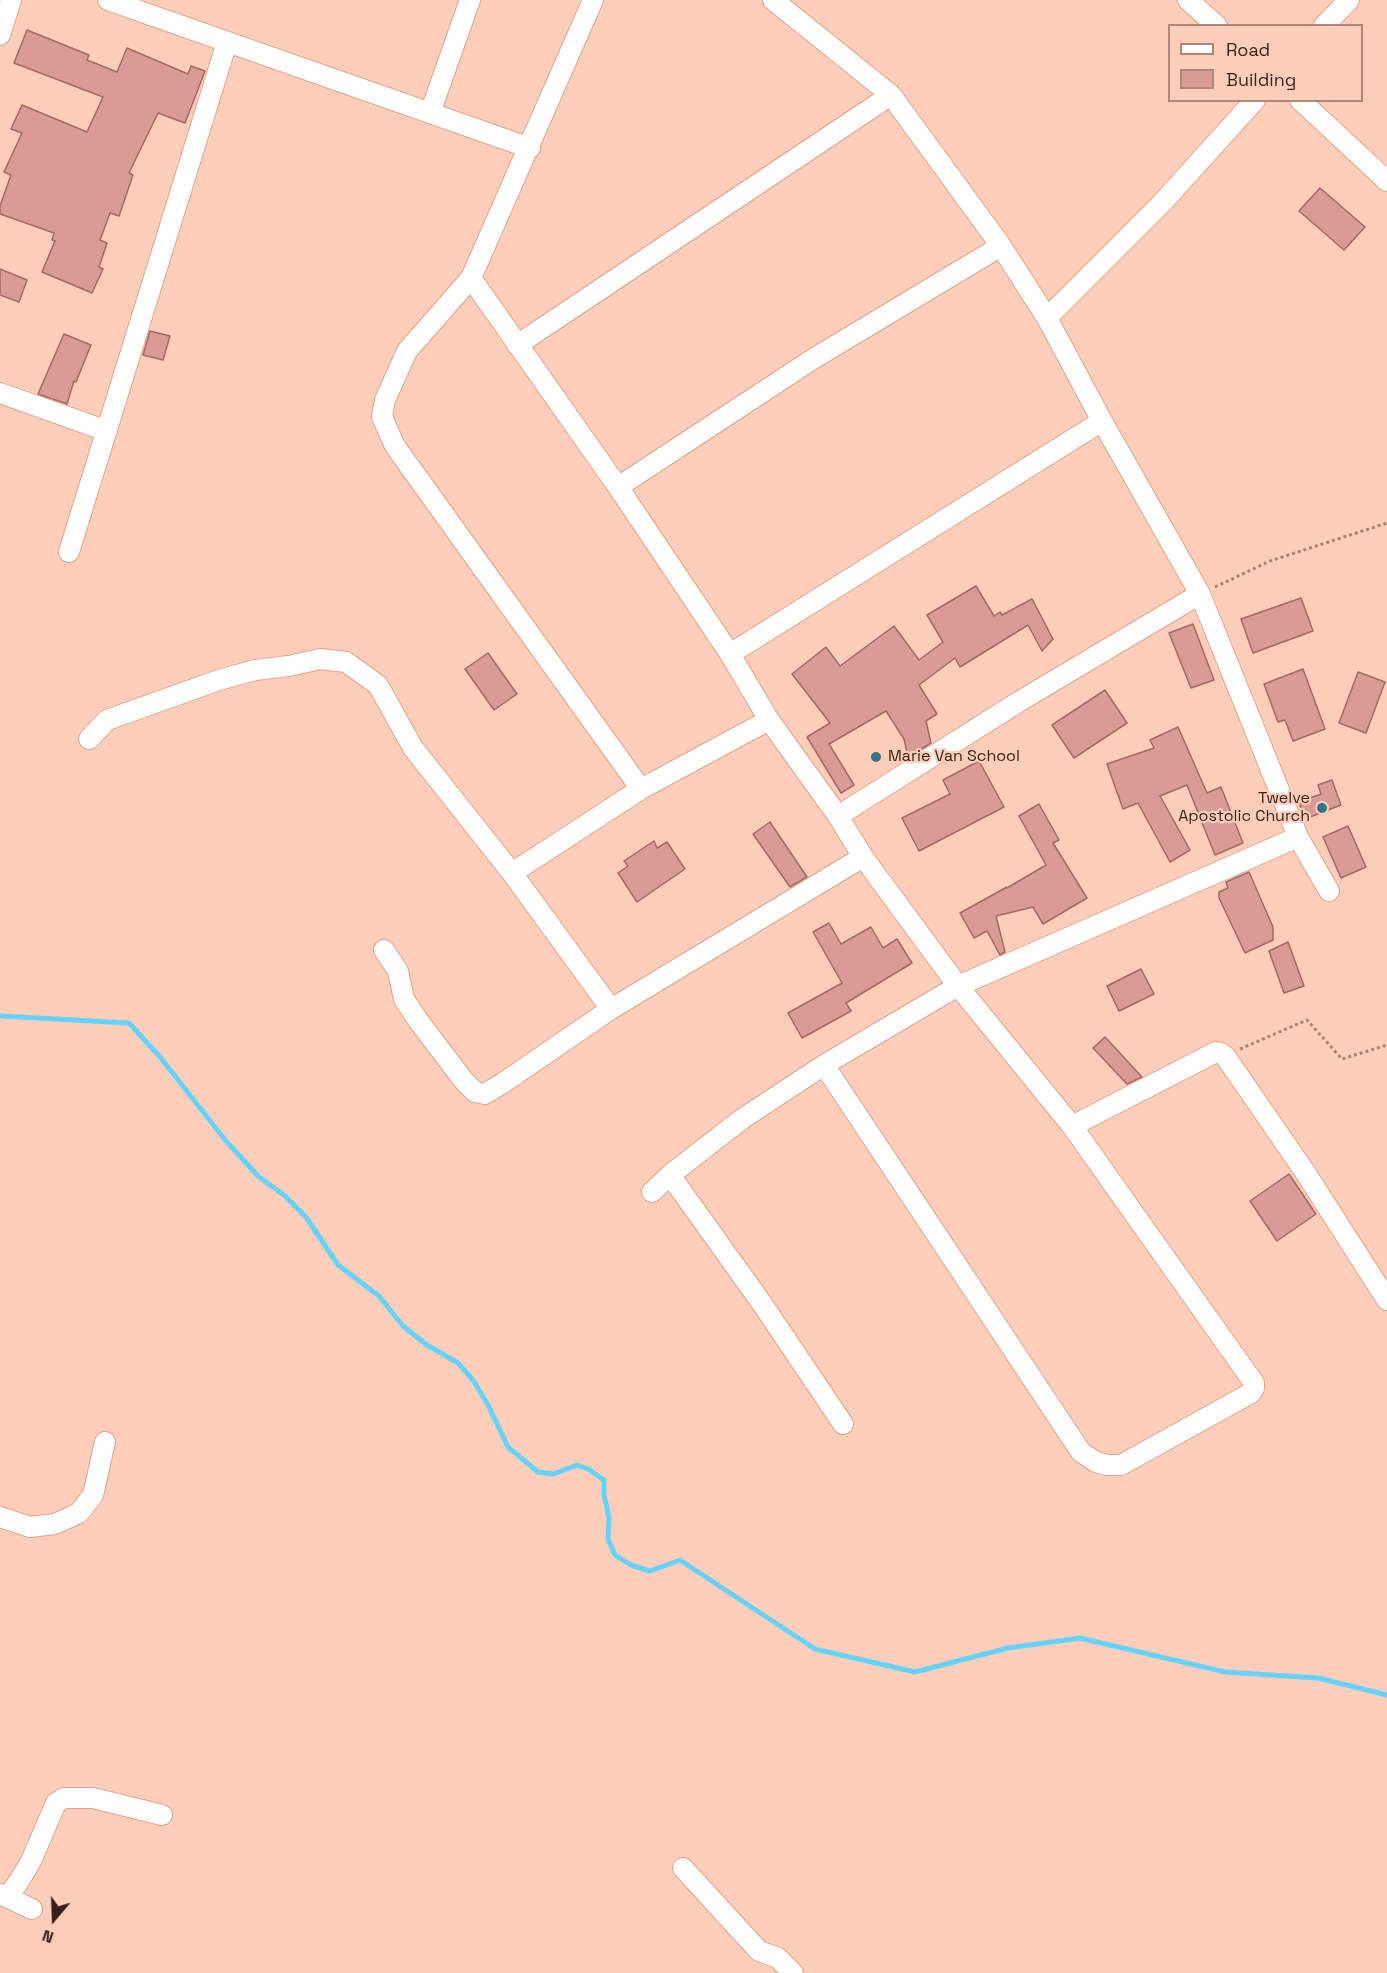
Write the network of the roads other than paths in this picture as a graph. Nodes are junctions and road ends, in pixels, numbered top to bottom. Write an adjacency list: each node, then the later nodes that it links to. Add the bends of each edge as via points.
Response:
1 (11, 0): 10 (street)
2 (108, 0): 11 (street)
3 (470, 0): 15 (street)
4 (593, 0): 16 (street)
5 (773, 0): 12 (street)
6 (1188, 0): 8 (street)
7 (1348, 0): 9 (street)
8 (1215, 24)
9 (1326, 24)
10 (0, 35)
11 (227, 42): 15 (street); 24 (street)
12 (891, 95): 18 (street); 21 (street)
13 (1253, 102): 20 (street, via 1162,203)
14 (1302, 102): 17 (street)
15 (430, 113): 16 (street)
16 (530, 148): 19 (street)
17 (1387, 181)
18 (1001, 246): 20 (street); 25 (street, via 813,359)
19 (471, 278): 21 (street); 31 (street, via 408,351 385,400 382,417 395,446)
20 (1047, 318): 23 (street)
21 (517, 345): 25 (street)
22 (0, 393): 24 (street)
23 (1102, 421): 27 (street); 28 (street)
24 (106, 431): 26 (street)
25 (618, 487): 28 (street)
26 (69, 552)
27 (1200, 594): 32 (street); 33 (street)
28 (730, 654): 29 (street)
29 (769, 720): 31 (street); 32 (street)
30 (89, 738): 35 (street, via 107,720 219,680 320,658 346,662 378,685 413,748)
31 (641, 789): 35 (street)
32 (838, 816): 34 (street)
33 (1298, 837): 36 (street); 38 (street)
34 (863, 857): 38 (street); 39 (street)
35 (512, 873): 39 (street)
36 (1329, 891)
37 (384, 950): 39 (street, via 398,971 404,999 475,1092 485,1094)
38 (958, 986): 40 (street); 41 (street)
39 (611, 1009)
40 (824, 1065): 41 (street, via 1081,1452 1096,1462 1121,1465 1251,1393 1254,1383); 42 (street, via 742,1119)
41 (1072, 1126): 44 (street, via 1216,1052 1225,1056)
42 (669, 1175): 43 (street); 45 (street)
43 (652, 1192)
44 (1387, 1300)
45 (843, 1424)
46 (105, 1442): 47 (street, via 93,1495 80,1513 55,1524 30,1527)
47 (0, 1517)
48 (162, 1815): 50 (street, via 93,1798 64,1798 56,1803 18,1883)
49 (683, 1868): 52 (street, via 759,1951 778,1959)
50 (3, 1895): 51 (street)
51 (32, 1909)
52 (793, 1973)

